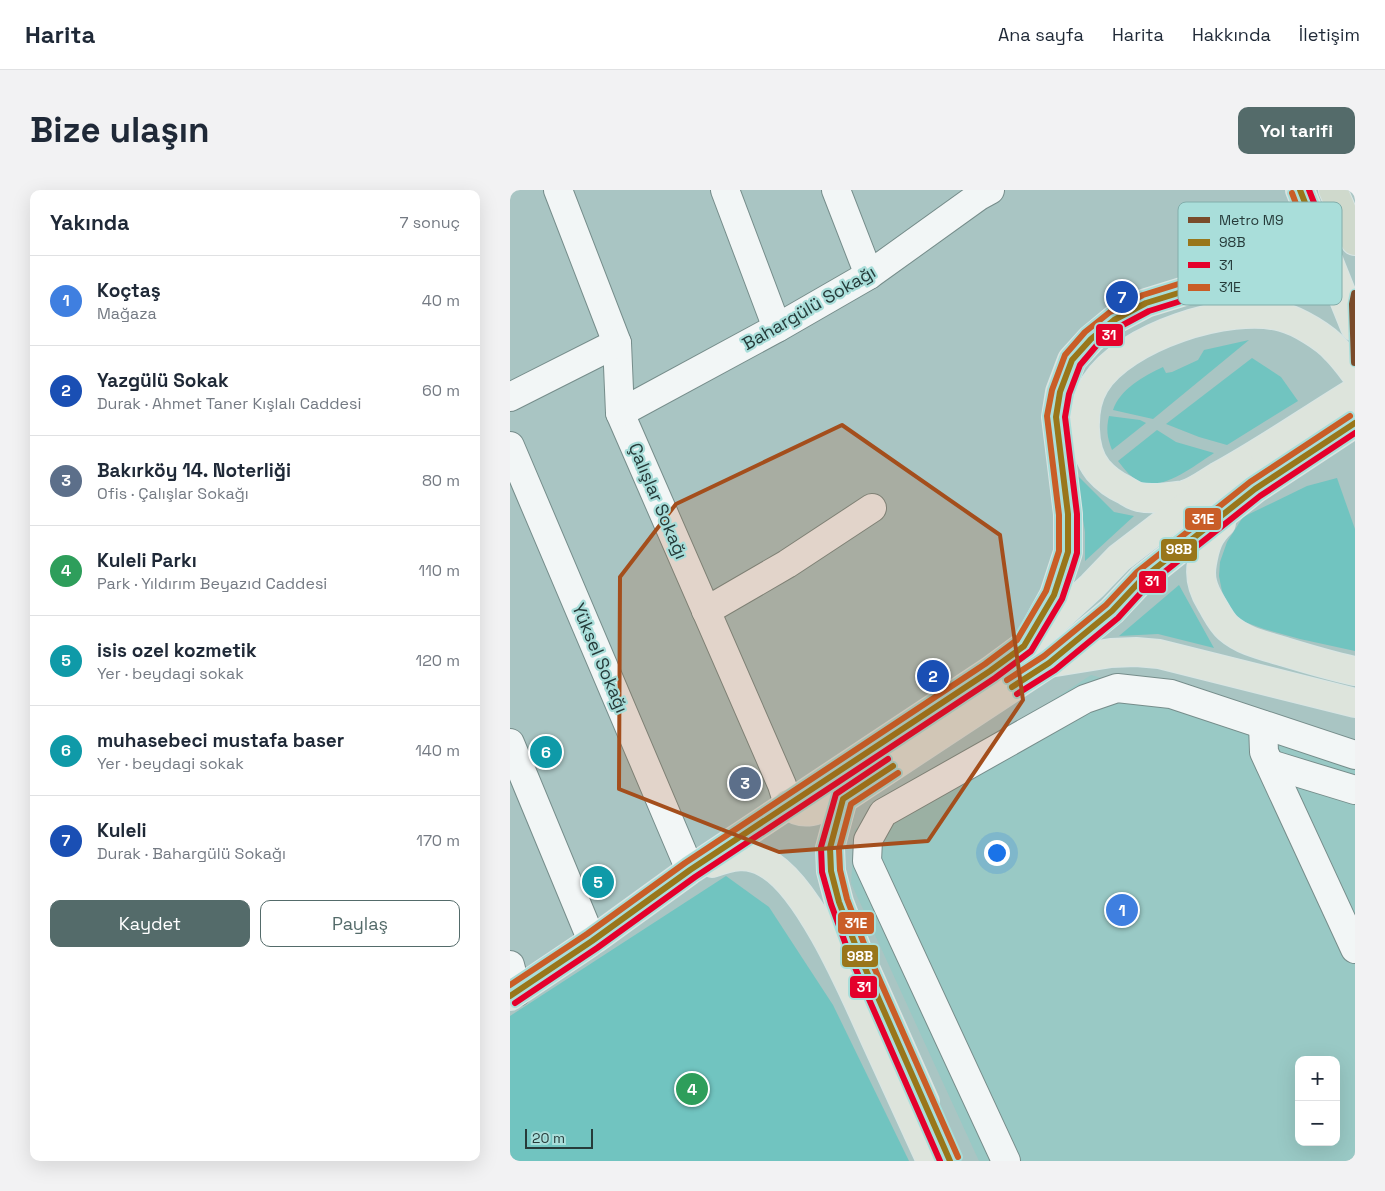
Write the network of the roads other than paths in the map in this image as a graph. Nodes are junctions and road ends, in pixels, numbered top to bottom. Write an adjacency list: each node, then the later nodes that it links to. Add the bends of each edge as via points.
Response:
1 (558, 190): 16 (street, Çalışlar Sokağı)
2 (725, 190): 15 (street)
3 (836, 190): 11 (street)
4 (1300, 190): 7 (main road)
5 (1333, 190): 8 (highway)
6 (982, 192): 11 (street, Bahargülü Sokağı)
7 (1305, 202)
8 (1338, 202)
9 (1342, 211): 10 (highway)
10 (1355, 241)
11 (869, 275): 15 (street, Bahargülü Sokağı)
12 (1178, 293): 27 (main road, via 1146,303 1114,320 1072,360 1060,392 1056,417 1068,514 1068,552 1054,595)
13 (1342, 295): 14 (main road)
14 (1355, 327)
15 (776, 328): 20 (street, Bahargülü Sokağı)
16 (617, 343): 19 (street); 20 (street, Çalışlar Sokağı)
17 (1355, 373): 23 (main road, via 1335,348 1302,325 1265,314 1228,315 1174,329 1127,353 1095,383 1084,420 1088,450 1098,470 1116,486 1138,497 1186,494)
18 (1355, 392): 23 (main road)
19 (510, 397)
20 (620, 413): 26 (street, Çalışlar Sokağı)
21 (1355, 423): 24 (main road)
22 (510, 446): 38 (street, Yüksel Sokağı)
23 (1240, 465): 27 (main road, via 1119,558)
24 (1255, 489): 28 (main road, via 1142,579 1112,611); 29 (main road, via 1211,533 1204,546 1201,581 1204,592 1227,628 1241,636)
25 (872, 508): 26 (street, via 787,564)
26 (706, 611): 37 (street, Çalışlar Sokağı)
27 (1024, 646): 37 (main road)
28 (1049, 663): 30 (main road, via 1111,653 1159,654); 36 (main road)
29 (1355, 671)
30 (1355, 703)
31 (1263, 725): 33 (street); 34 (street, via 1264,752); 45 (street, via 1170,694 1117,688 1085,698 884,813 868,840 867,861)
32 (510, 743): 39 (street)
33 (1355, 755)
34 (1270, 764): 35 (street); 40 (street)
35 (1355, 790)
36 (843, 800): 37 (main road, via 804,813); 44 (main road, via 830,848 831,871 839,902)
37 (788, 804): 38 (main road)
38 (690, 870): 39 (main road); 43 (main road, via 747,855 767,863 783,876 816,920 847,978)
39 (592, 941): 42 (main road)
40 (1355, 949)
41 (510, 965): 42 (street)
42 (513, 994)
43 (931, 1161)
44 (950, 1161)
45 (1006, 1161)

